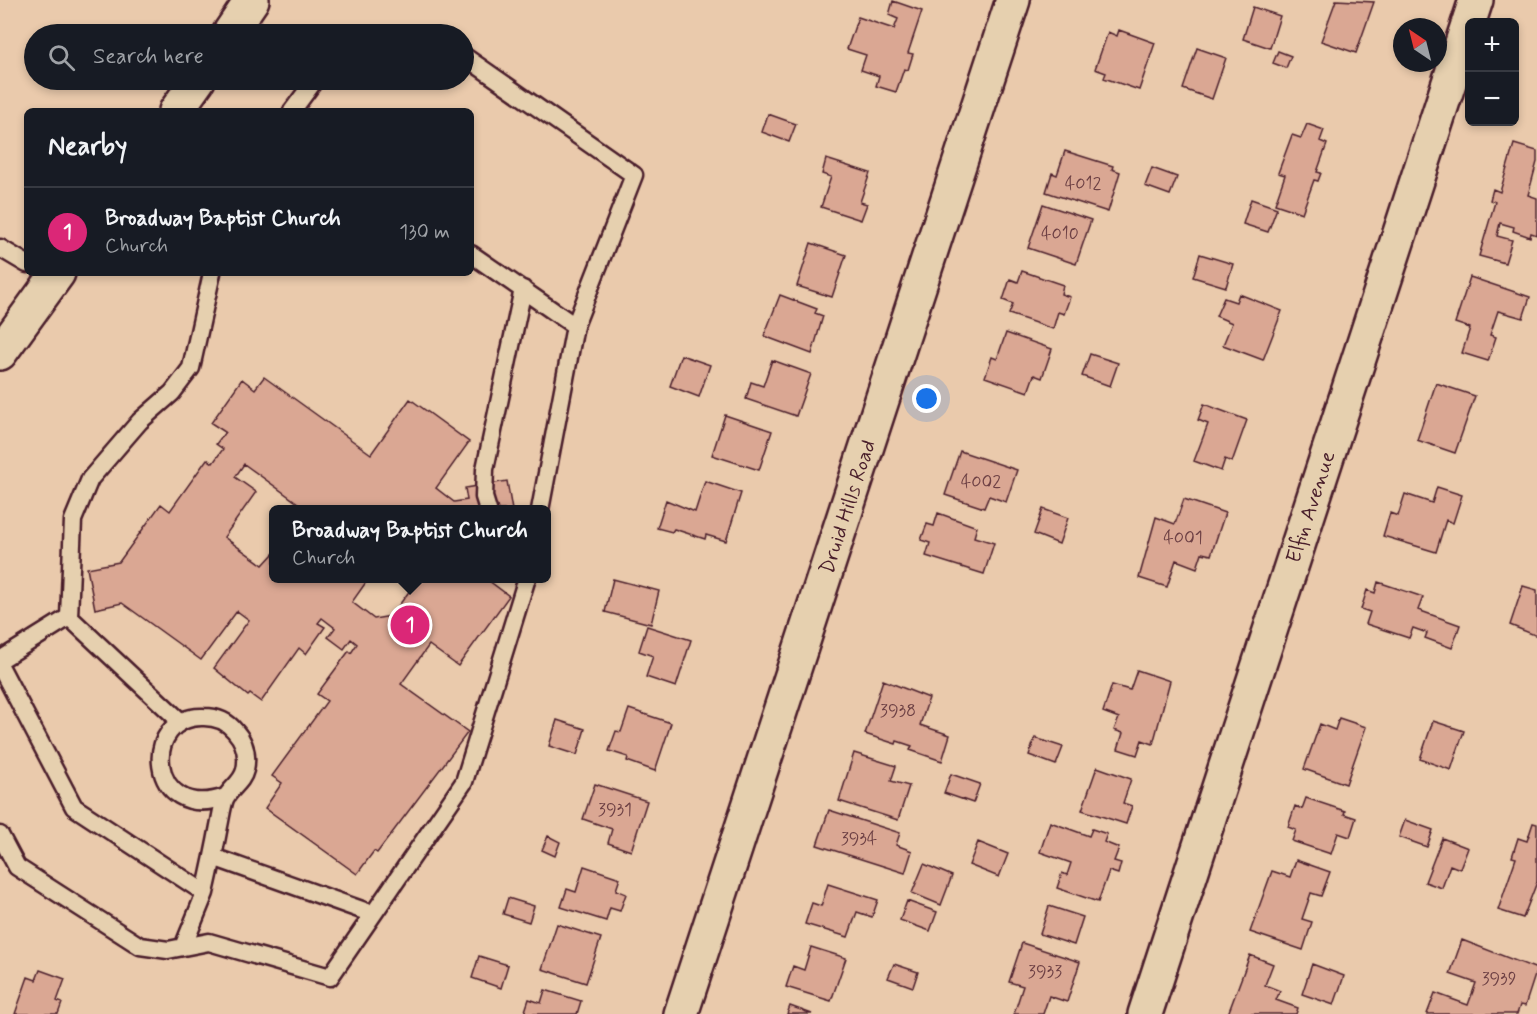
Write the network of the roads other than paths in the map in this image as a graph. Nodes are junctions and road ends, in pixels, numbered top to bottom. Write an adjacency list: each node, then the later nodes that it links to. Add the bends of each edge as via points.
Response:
1 (252, 0): 4 (street)
2 (1013, 0): 31 (street, Druid Hills Road)
3 (1476, 0): 32 (street, Elfin Avenue)
4 (236, 24)
5 (474, 63): 16 (lane, via 634,176)
6 (191, 90): 8 (street)
7 (308, 90): 9 (lane)
8 (178, 108)
9 (294, 108)
10 (0, 248): 12 (lane)
11 (474, 256): 15 (lane)
12 (24, 262)
13 (42, 276): 17 (street)
14 (211, 276): 21 (lane, via 191,368 90,479 73,520)
15 (523, 290): 16 (lane); 18 (lane, via 485,469)
16 (575, 326): 19 (lane)
17 (3, 343)
18 (486, 505)
19 (541, 505)
20 (526, 583): 29 (lane, via 464,782)
21 (69, 617): 22 (lane); 24 (lane)
22 (0, 660)
23 (0, 666): 28 (lane, via 74,807)
24 (181, 722): 25 (lane, via 168,733 161,749 160,766 166,782 177,795 192,802 209,803); 25 (lane, via 197,716 214,717 229,724 241,737 247,754 245,771 238,786)
25 (225, 797): 27 (lane)
26 (0, 835): 30 (lane, via 17,867 140,946 168,950)
27 (213, 857): 28 (lane); 29 (lane)
28 (206, 893): 30 (lane)
29 (373, 914): 30 (lane, via 330,977 209,942)
30 (183, 947)
31 (681, 1014)
32 (1145, 1014)

